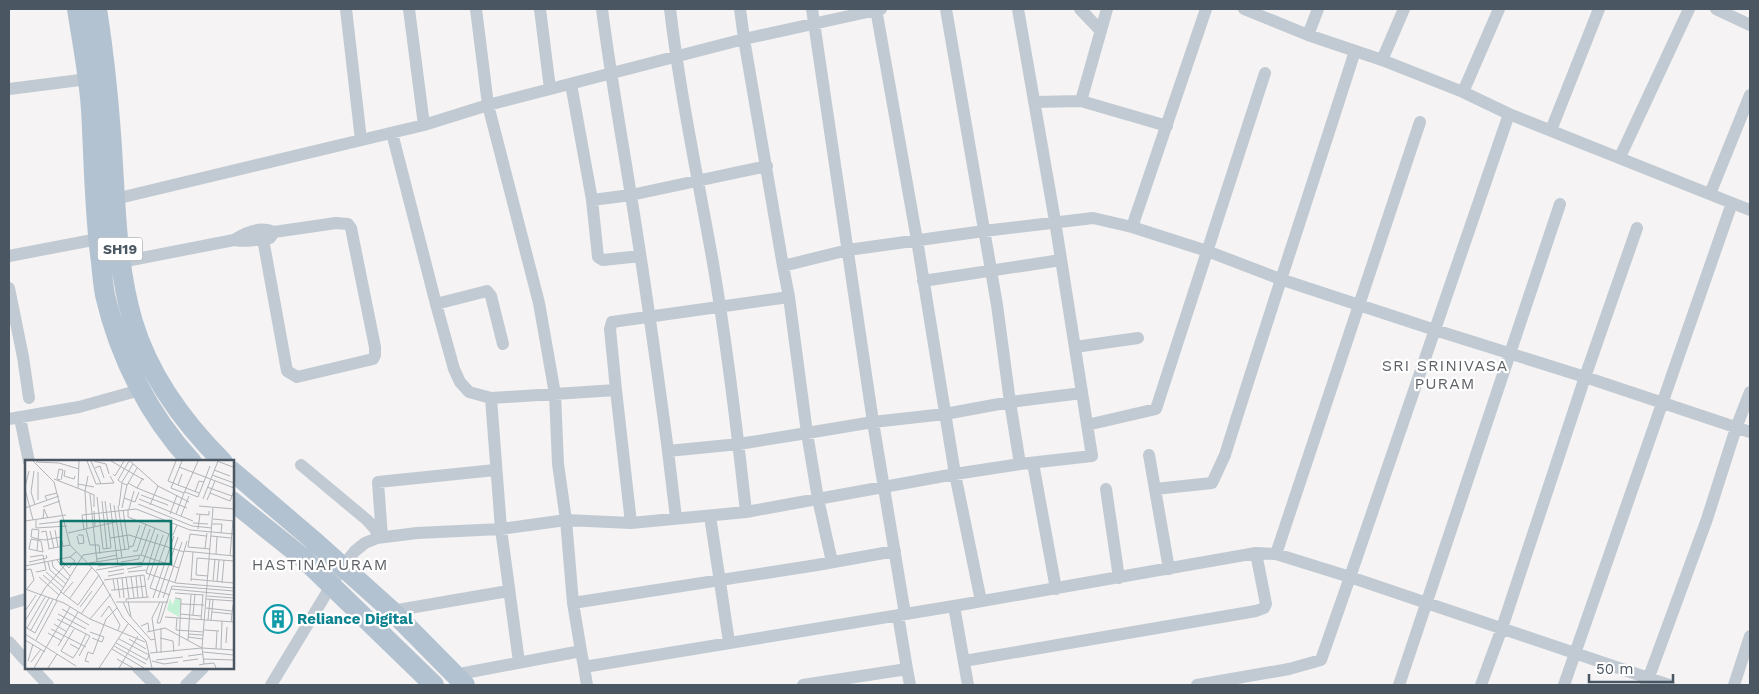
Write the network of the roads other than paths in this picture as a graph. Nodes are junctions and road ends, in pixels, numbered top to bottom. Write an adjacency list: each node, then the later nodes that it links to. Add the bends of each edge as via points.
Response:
1 (77, 9): 34 (main road, SH19)
2 (97, 9): 55 (main road, SH19, via 108,94)
3 (346, 9): 49 (street)
4 (409, 9): 45 (street)
5 (476, 9): 42 (street)
6 (540, 9): 36 (street)
7 (602, 9): 33 (street)
8 (670, 9): 30 (street)
9 (740, 9): 28 (street)
10 (812, 9): 24 (street)
11 (878, 9): 24 (street); 66 (street)
12 (946, 9): 63 (street)
13 (1018, 9): 41 (street)
14 (1080, 9): 26 (street)
15 (1107, 9): 26 (street)
16 (1206, 9): 46 (street)
17 (1244, 9): 27 (street)
18 (1318, 9): 27 (street)
19 (1404, 9): 31 (street)
20 (1498, 9): 38 (street)
21 (1598, 9): 47 (street)
22 (1688, 9): 50 (street)
23 (1716, 9): 25 (street)
24 (814, 24): 28 (street); 67 (street)
25 (1750, 25)
26 (1101, 31): 40 (street)
27 (1308, 35): 29 (street)
28 (744, 39): 30 (street); 51 (street)
29 (1355, 51): 31 (street); 75 (street)
30 (676, 56): 33 (street); 52 (street)
31 (1382, 60): 38 (street)
32 (1265, 73): 68 (street)
33 (610, 74): 35 (street); 54 (street)
34 (88, 79): 37 (street); 65 (main road, SH19)
35 (571, 84): 36 (street); 56 (street)
36 (550, 89): 42 (street)
37 (9, 90)
38 (1463, 92): 43 (street)
39 (1750, 95): 53 (street)
40 (1081, 101): 41 (street); 46 (street)
41 (1034, 102): 60 (street)
42 (488, 105): 45 (street); 93 (street, via 539,303)
43 (1509, 114): 47 (street); 83 (street)
44 (1420, 122): 80 (street)
45 (424, 125): 48 (street)
46 (1166, 126): 61 (street)
47 (1551, 130): 50 (street)
48 (392, 133): 49 (street); 79 (street)
49 (361, 140): 55 (street)
50 (1620, 157): 53 (street)
51 (767, 166): 52 (street); 73 (street)
52 (698, 180): 54 (street); 81 (street)
53 (1710, 194): 57 (street)
54 (631, 195): 56 (street); 70 (street)
55 (115, 199): 72 (main road, SH19)
56 (592, 200): 70 (street, via 598,257 603,260)
57 (1732, 203): 59 (street); 97 (street)
58 (1560, 204): 87 (street)
59 (1750, 210)
60 (1055, 221): 61 (street, via 1093,218); 63 (street); 71 (street)
61 (1132, 226): 68 (street)
62 (1637, 228): 88 (street)
63 (984, 231): 66 (street); 74 (street)
64 (268, 235): 64 (street, via 336,223 348,224 375,347 372,360 297,377 287,371); 72 (street, via 246,242 234,240)
65 (98, 239): 69 (street); 89 (main road, SH19, via 105,294 114,330)
66 (916, 240): 67 (street); 76 (street)
67 (848, 250): 73 (street); 100 (street)
68 (1208, 251): 75 (street); 101 (street, via 1156,409)
69 (9, 256)
70 (640, 256): 82 (street)
71 (1062, 260): 74 (street); 86 (street)
72 (121, 262): 110 (main road, SH19, via 134,324 152,368 199,438)
73 (783, 266): 78 (street)
74 (991, 270): 76 (street); 96 (street)
75 (1280, 279): 80 (street); 118 (street, via 1224,455 1212,483)
76 (923, 281): 98 (street)
77 (9, 288): 94 (street)
78 (789, 297): 81 (street); 104 (street)
79 (436, 304): 85 (street, via 487,291); 95 (street, via 460,382 469,392)
80 (1359, 304): 83 (street); 130 (street)
81 (720, 308): 82 (street); 105 (street)
82 (650, 317): 90 (street, via 617,320 610,325); 106 (street)
83 (1435, 330): 87 (street); 134 (street)
84 (1138, 338): 86 (street)
85 (502, 344)
86 (1075, 348): 92 (street)
87 (1510, 354): 88 (street); 142 (street)
88 (1585, 376): 97 (street); 148 (street)
89 (140, 390): 99 (street, via 79,407); 109 (main road, SH19)
90 (616, 390): 93 (street); 125 (street)
91 (1750, 392): 102 (street)
92 (1082, 393): 96 (street); 101 (street)
93 (555, 394): 95 (street); 124 (street, via 558,464)
94 (29, 398)
95 (491, 398): 113 (street)
96 (1010, 402): 98 (street); 111 (street)
97 (1661, 403): 102 (street); 153 (street)
98 (945, 414): 100 (street); 115 (street)
99 (14, 418): 108 (street)
100 (873, 422): 104 (street); 116 (street)
101 (1087, 425): 111 (street, via 1092,456)
102 (1736, 428): 103 (street); 163 (street, via 1707,520)
103 (1750, 432)
104 (807, 433): 105 (street); 119 (street)
105 (739, 444): 106 (street); 121 (street)
106 (668, 451): 123 (street)
107 (1149, 455): 118 (street)
108 (28, 460)
109 (190, 460)
110 (221, 460)
111 (1027, 463): 115 (street); 138 (street)
112 (300, 465): 127 (street, via 367,520)
113 (495, 470): 126 (street); 127 (street, via 378,482)
114 (234, 473): 132 (main road)
115 (955, 474): 116 (street); 141 (street)
116 (884, 487): 119 (street); 128 (street)
117 (1106, 489): 135 (street)
118 (1155, 490): 133 (street)
119 (818, 500): 121 (street); 131 (street)
120 (234, 503): 137 (main road)
121 (746, 512): 122 (street)
122 (710, 516): 123 (street); 136 (street)
123 (676, 518): 125 (street)
124 (566, 520): 125 (street); 126 (street); 143 (street)
125 (631, 523)
126 (501, 529): 127 (street); 139 (street)
127 (379, 538): 132 (street, via 365,543)
128 (895, 551): 131 (street); 147 (street)
129 (1256, 553): 130 (street); 133 (street); 155 (street, via 1266,604 1256,611)
130 (1276, 554): 134 (street)
131 (832, 562): 136 (street)
132 (343, 566): 137 (street); 146 (main road)
133 (1169, 568): 135 (street)
134 (1350, 577): 142 (street); 173 (street, via 1320,660 1289,669)
135 (1119, 578): 138 (street)
136 (719, 580): 143 (street); 151 (street)
137 (332, 585): 167 (street); 168 (main road)
138 (1056, 589): 141 (street)
139 (508, 591): 146 (street); 156 (street)
140 (25, 599): 144 (street)
141 (981, 601): 145 (street)
142 (1426, 602): 148 (street); 174 (street)
143 (573, 603): 152 (street)
144 (9, 604)
145 (954, 606): 147 (street); 155 (street)
146 (392, 611): 162 (main road)
147 (902, 614): 151 (street); 161 (street)
148 (1502, 628): 153 (street); 175 (street)
149 (1750, 636): 178 (street)
150 (9, 642): 154 (street)
151 (729, 642): 157 (street)
152 (581, 650): 156 (street); 157 (street)
153 (1574, 652): 163 (street); 176 (street)
154 (25, 660)
155 (964, 661): 172 (street)
156 (519, 662): 162 (street)
157 (584, 667): 169 (street)
158 (33, 669): 164 (street)
159 (139, 669): 165 (street)
160 (202, 669): 166 (street)
161 (907, 669): 170 (street); 171 (street)
162 (459, 680)
163 (1647, 682): 177 (street)
164 (48, 685)
165 (155, 685)
166 (186, 685)
167 (271, 685)
168 (434, 685)
169 (587, 685)
170 (802, 685)
171 (910, 685)
172 (968, 685)
173 (1197, 685)
174 (1399, 685)
175 (1481, 685)
176 (1564, 685)
177 (1669, 685)
178 (1734, 685)

